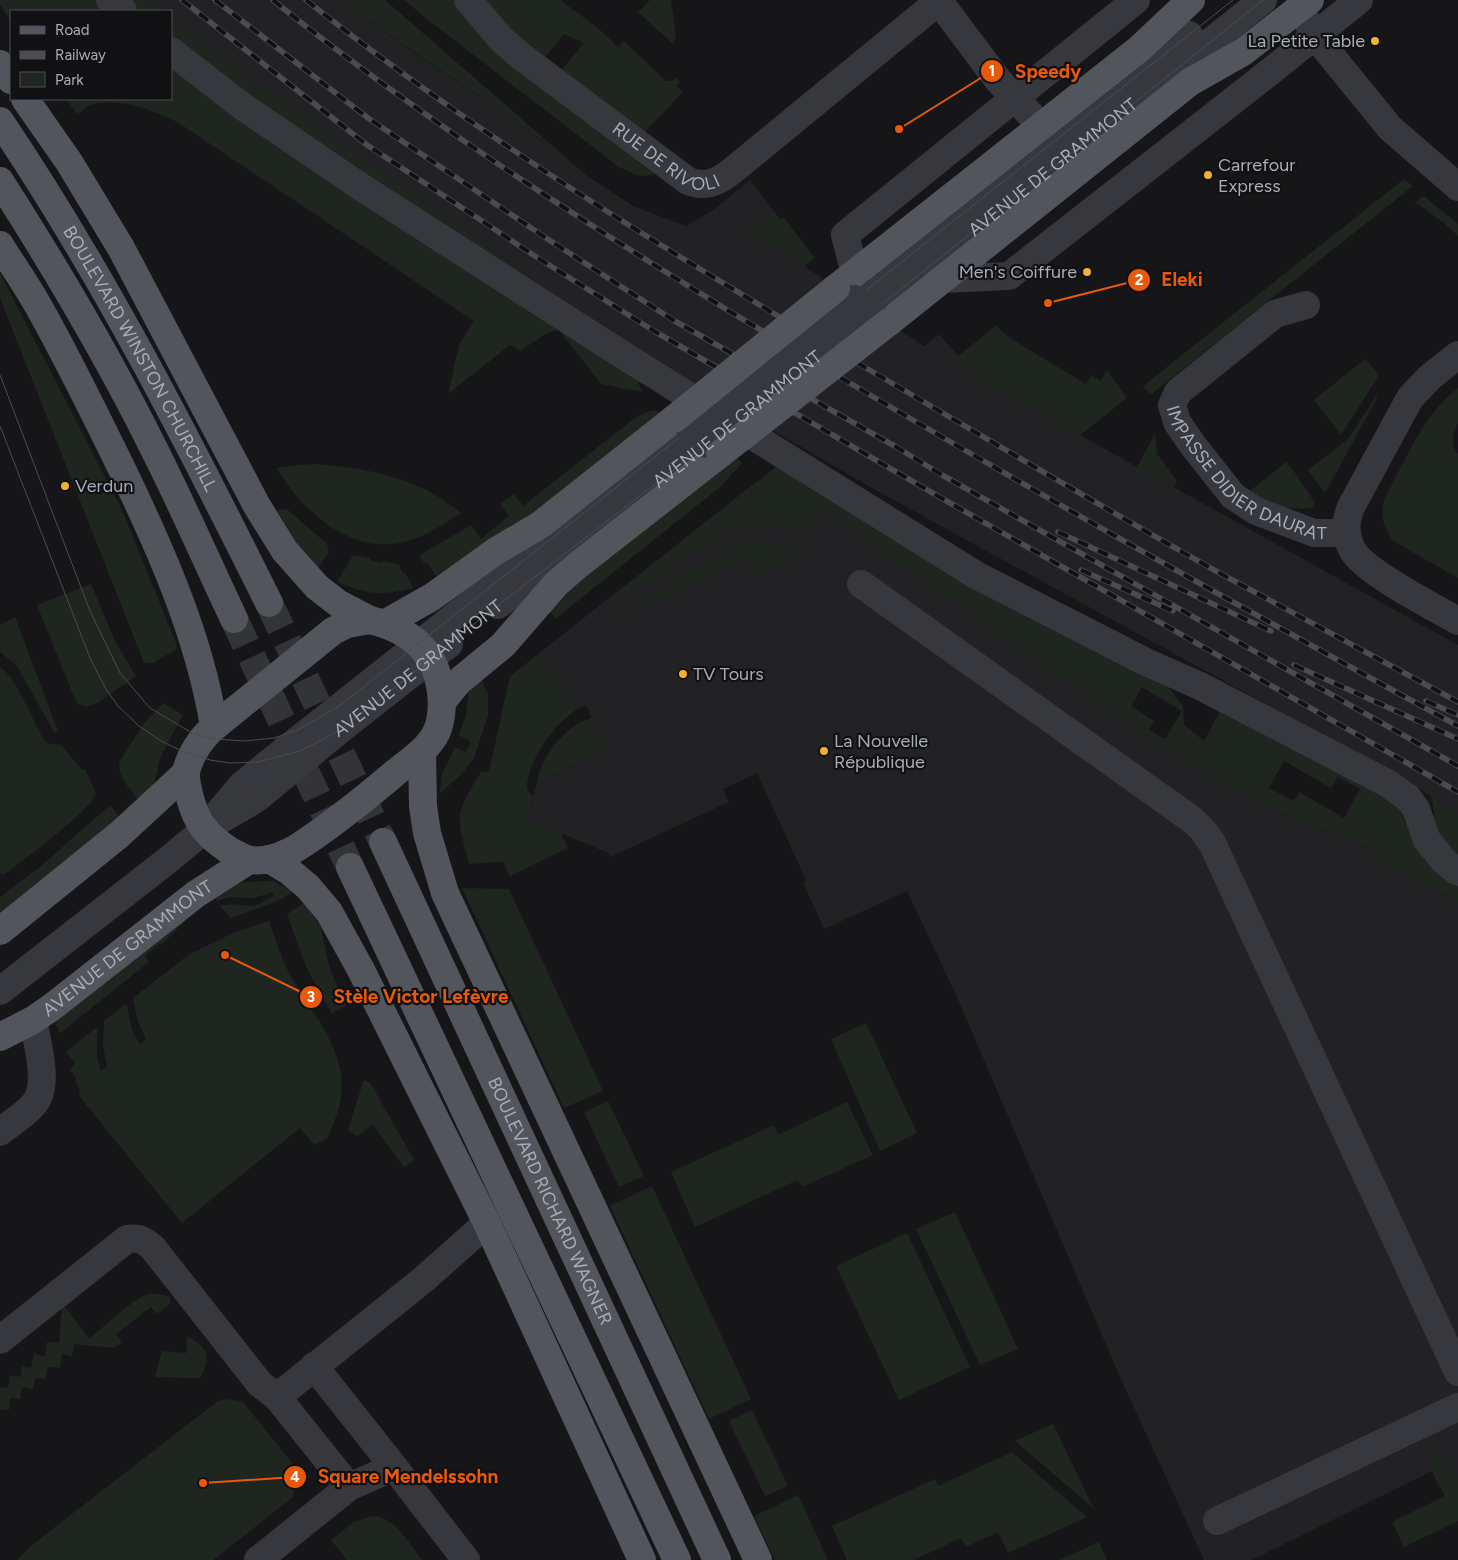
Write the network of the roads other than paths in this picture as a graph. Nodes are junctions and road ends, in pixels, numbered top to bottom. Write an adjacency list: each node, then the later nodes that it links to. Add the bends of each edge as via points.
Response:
1 (110, 0): 10 (street)
2 (468, 0): 8 (street, RUE DE RIVOLI, via 522,57 688,181 706,185 727,175)
3 (1136, 0): 15 (street)
4 (1191, 0): 18 (main road, AVENUE DE GRAMMONT, via 1139,49)
5 (1233, 0): 23 (street, AVENUE DE GRAMMONT)
6 (1263, 0): 23 (street, AVENUE DE GRAMMONT)
7 (1359, 0): 11 (street)
8 (938, 1): 15 (street)
9 (1303, 2): 11 (street, AVENUE DE GRAMMONT); 22 (main road, AVENUE DE GRAMMONT, via 1243,52 1190,82)
10 (122, 10)
11 (1314, 36): 20 (street, AVENUE DE GRAMMONT, via 1390,128); 22 (street, via 1009,276)
12 (172, 53): 42 (street, via 242,106 358,185 626,358 976,575 1387,783 1408,798 1416,809 1427,840)
13 (0, 64): 14 (main road)
14 (10, 79)
15 (1015, 99): 18 (street); 23 (street, via 845,234)
16 (26, 100): 32 (main road, via 69,162 121,248 257,506 285,551 317,587 339,604)
17 (0, 121): 29 (main road, BOULEVARD WINSTON CHURCHILL, via 87,259 141,354)
18 (1042, 127): 23 (main road, AVENUE DE GRAMMONT)
19 (0, 181): 30 (main road, BOULEVARD WINSTON CHURCHILL, via 104,355 144,430)
20 (1458, 187)
21 (0, 245): 35 (main road, via 39,308 145,517 200,663)
22 (942, 279): 23 (main road, AVENUE DE GRAMMONT)
23 (861, 299): 26 (main road, AVENUE DE GRAMMONT, bridge); 26 (main road, AVENUE DE GRAMMONT, bridge)
24 (1306, 305): 27 (street, IMPASSE DIDIER DAURAT, via 1275,314 1178,392 1172,405 1182,430 1233,496 1256,510 1314,533)
25 (1458, 354): 27 (street, via 1430,376 1410,398 1351,507)
26 (698, 437): 32 (main road, AVENUE DE GRAMMONT, via 496,551 432,597); 33 (street, AVENUE DE GRAMMONT); 34 (main road, AVENUE DE GRAMMONT, via 503,645 458,682)
27 (1346, 534): 31 (street, via 1354,552 1366,566)
28 (861, 584): 51 (street, via 1202,829 1216,852)
29 (269, 603)
30 (234, 619)
31 (1458, 621)
32 (378, 622): 33 (main road, via 406,634); 35 (main road, AVENUE DE GRAMMONT, via 347,624 333,631)
33 (424, 651): 34 (main road, via 438,676); 38 (street, AVENUE DE GRAMMONT, via 341,729 256,799)
34 (442, 702): 36 (main road, AVENUE DE GRAMMONT, via 438,729)
35 (214, 727): 37 (main road, AVENUE DE GRAMMONT, via 200,741)
36 (422, 751): 40 (main road, AVENUE DE GRAMMONT, via 305,843 287,853); 62 (main road, via 427,833 446,894)
37 (186, 773): 38 (main road, via 192,806); 43 (main road, via 120,834)
38 (204, 830): 40 (main road, via 224,846); 44 (street, AVENUE DE GRAMMONT)
39 (383, 842): 61 (main road, BOULEVARD RICHARD WAGNER)
40 (259, 859): 45 (main road, AVENUE DE GRAMMONT, via 196,894); 48 (main road, via 289,871 329,912)
41 (350, 867): 60 (main road)
42 (1458, 872)
43 (0, 931)
44 (0, 991)
45 (33, 1020): 46 (main road, AVENUE DE GRAMMONT); 47 (street, AVENUE DE GRAMMONT, via 41,1062 40,1096)
46 (0, 1036)
47 (0, 1132)
48 (486, 1222): 50 (street, via 424,1278); 59 (main road)
49 (0, 1340): 52 (street, via 127,1239 143,1239 260,1384)
50 (314, 1366): 52 (street); 54 (street)
51 (1458, 1372)
52 (277, 1396): 55 (street)
53 (1458, 1407): 56 (street)
54 (394, 1468): 55 (street); 58 (street)
55 (349, 1487): 57 (street)
56 (1216, 1521)
57 (258, 1560)
58 (466, 1560)
59 (642, 1560)
60 (677, 1560)
61 (716, 1560)
62 (758, 1560)

